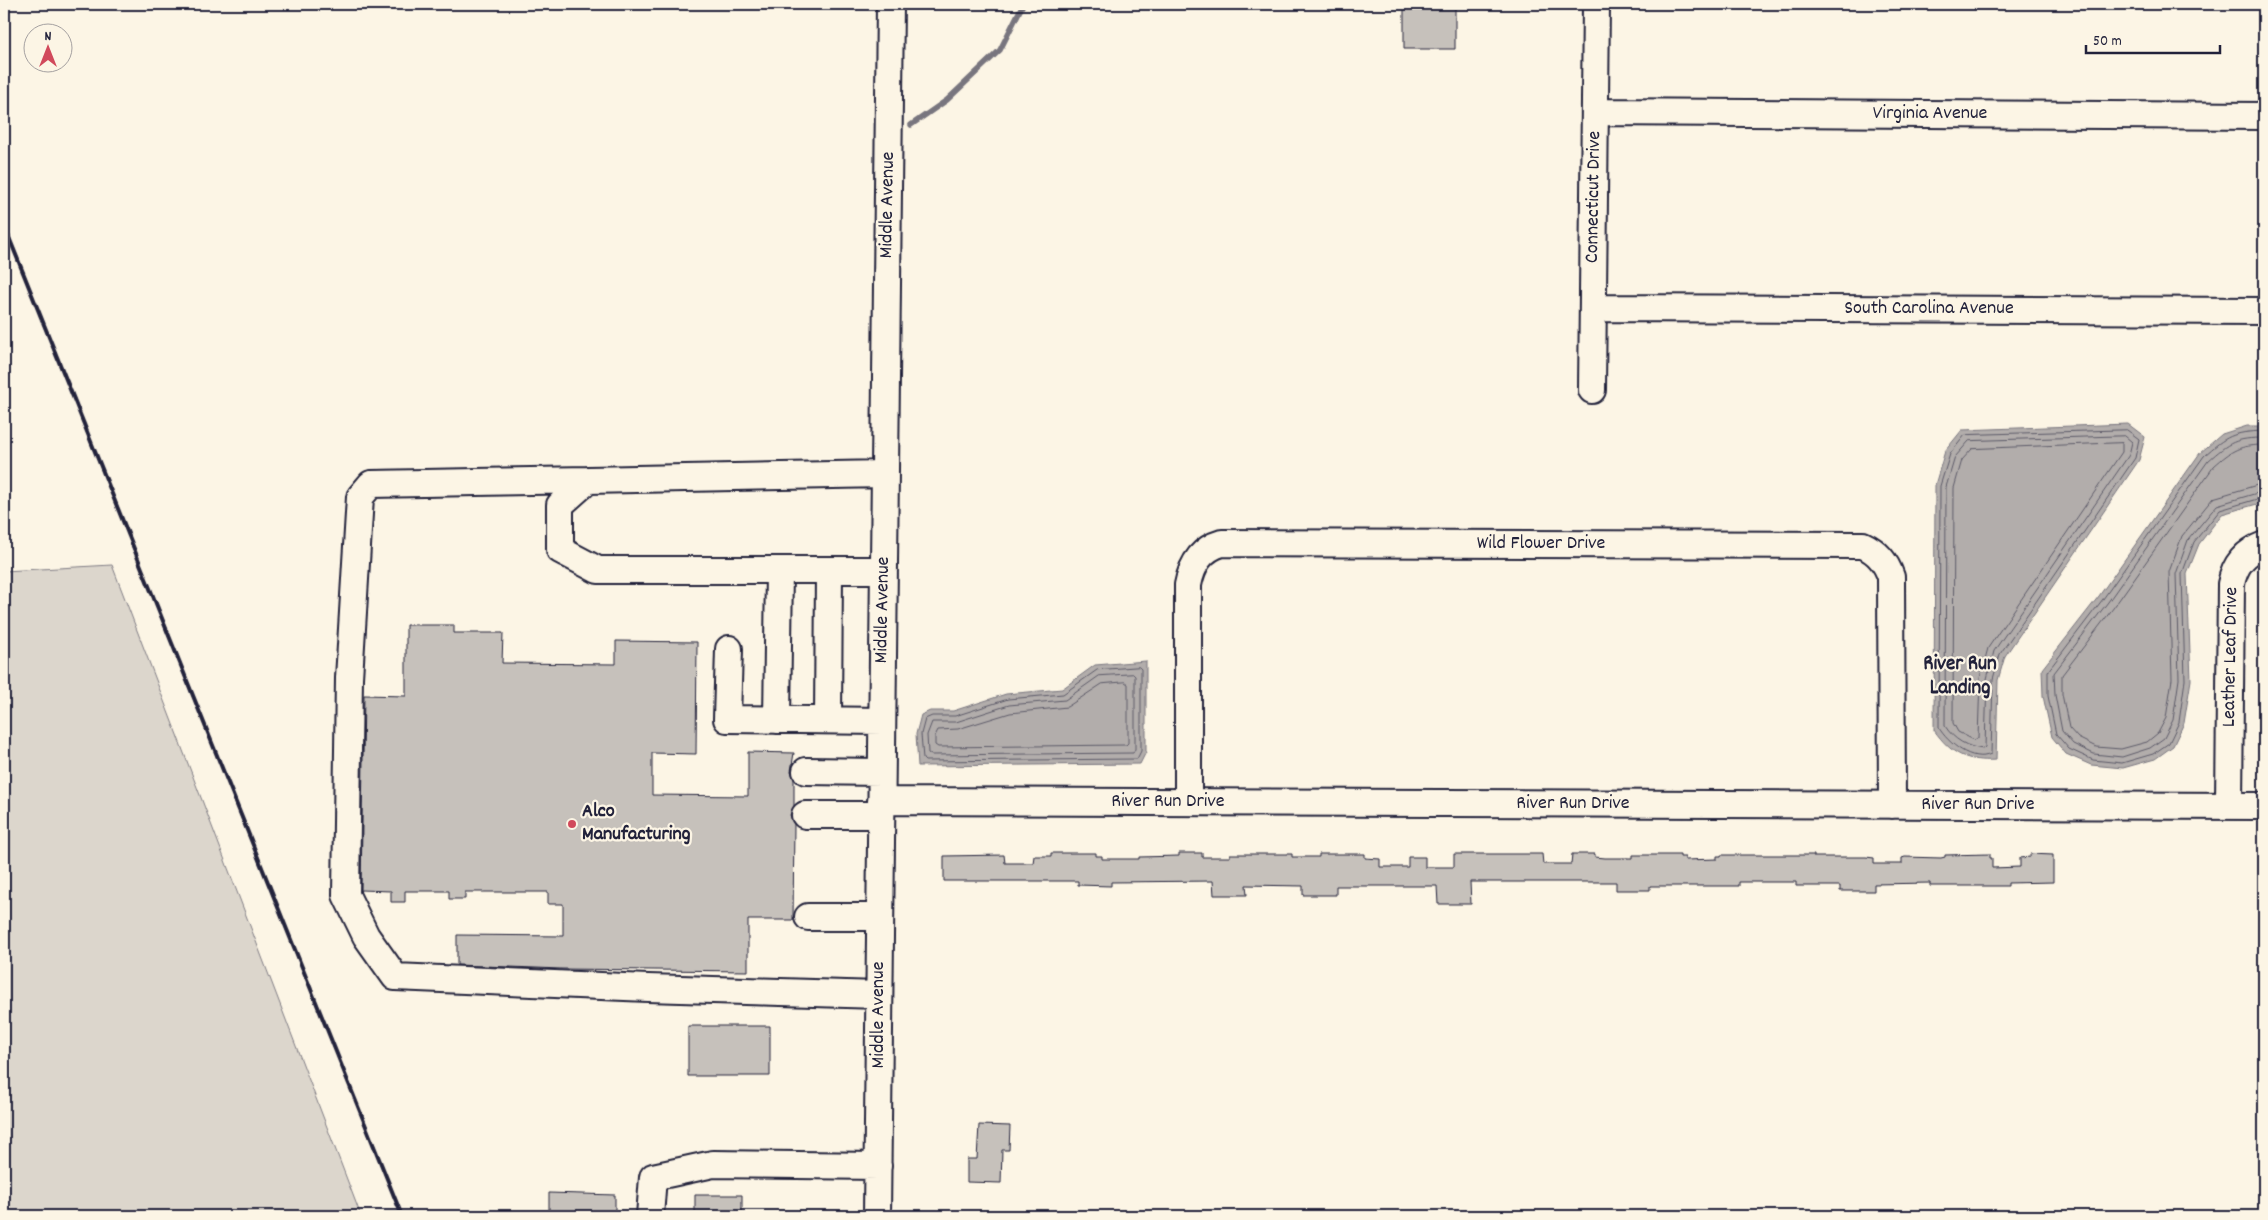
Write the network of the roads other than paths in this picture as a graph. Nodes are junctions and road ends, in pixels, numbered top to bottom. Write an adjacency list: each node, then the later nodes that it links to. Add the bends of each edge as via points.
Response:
1 (890, 4): 8 (street, Middle Avenue)
2 (1596, 4): 3 (street, Connecticut Drive)
3 (1595, 112): 4 (street, Virginia Avenue); 5 (street, Connecticut Drive)
4 (2264, 116)
5 (1593, 308): 6 (street, South Carolina Avenue); 7 (street, Connecticut Drive)
6 (2264, 311)
7 (1592, 390)
8 (884, 474): 9 (street); 13 (street, Middle Avenue)
9 (588, 480): 11 (street, via 560,505 560,550 598,570); 28 (street, via 372,484 360,497 349,678 346,895 366,936 395,977)
10 (2264, 546): 20 (street, Leather Leaf Drive, via 2241,560 2231,584)
11 (779, 570): 12 (street); 15 (street)
12 (829, 570): 13 (street); 16 (street)
13 (883, 570): 17 (street, Middle Avenue)
14 (729, 649): 15 (street, via 727,719)
15 (777, 720): 16 (street)
16 (828, 720): 17 (street)
17 (882, 721): 19 (street, Middle Avenue)
18 (806, 771): 19 (street)
19 (881, 772): 24 (street, Middle Avenue)
20 (2229, 795): 22 (street, River Run Drive); 23 (street, River Run Drive)
21 (1188, 802): 22 (street, River Run Drive); 22 (street, Wild Flower Drive, via 1188,585 1190,573 1208,548 1222,543 1863,545 1877,554 1888,567 1891,577); 24 (street, River Run Drive)
22 (1892, 805)
23 (2264, 806)
24 (881, 808): 25 (street, River Run Drive); 27 (street, Middle Avenue)
25 (805, 815)
26 (808, 917): 27 (street)
27 (880, 917): 28 (street, Middle Avenue)
28 (879, 995): 29 (street, Middle Avenue)
29 (878, 1166): 30 (street, via 714,1164 653,1176); 31 (street, Middle Avenue)
30 (650, 1216)
31 (877, 1216)

